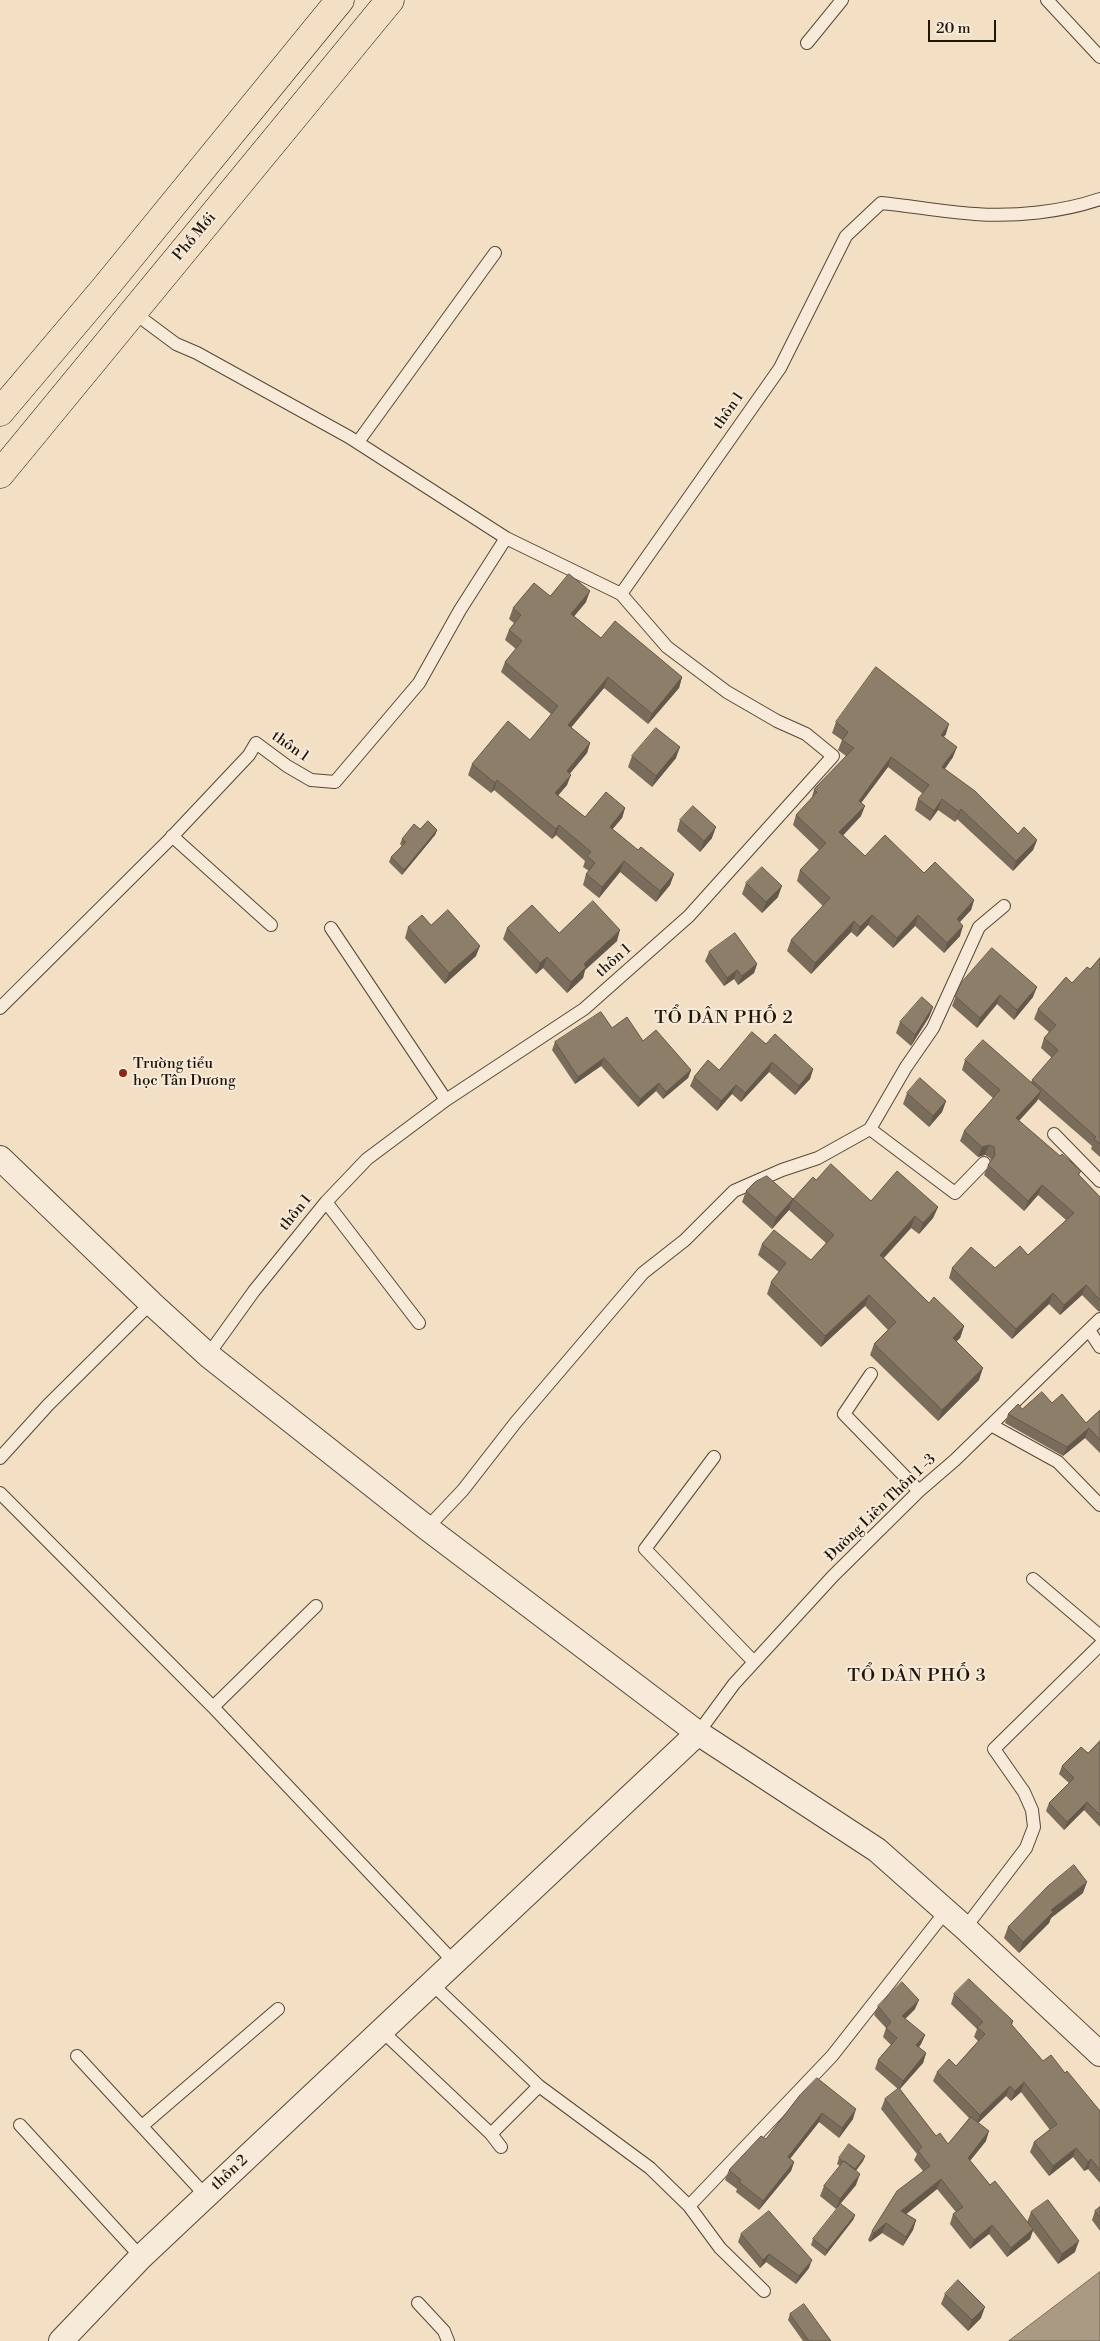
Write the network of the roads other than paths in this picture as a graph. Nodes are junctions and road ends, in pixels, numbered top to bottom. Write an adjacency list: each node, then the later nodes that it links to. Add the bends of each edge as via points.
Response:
1 (340, 0): 10 (main road)
2 (390, 0): 9 (main road, Phố Mới)
3 (842, 0): 5 (lane)
4 (1047, 0): 6 (lane)
5 (807, 43)
6 (1100, 57)
7 (1100, 199): 14 (lane, thôn 1, via 1074,208 1033,213 977,214 880,203 846,236 780,368)
8 (495, 253): 11 (lane)
9 (133, 312): 11 (lane, via 176,344); 12 (main road, Phố Mới)
10 (0, 412)
11 (358, 442): 13 (lane)
12 (0, 474)
13 (506, 538): 14 (lane, thôn 1); 15 (lane, thôn 1, via 419,683 335,782 311,780 256,743 249,755)
14 (621, 594): 20 (lane, thôn 1, via 667,647 727,692 806,734 833,756 689,916 584,1009)
15 (172, 836): 17 (lane); 19 (lane, thôn 1)
16 (1004, 906): 21 (lane, via 979,927 933,1028)
17 (271, 925)
18 (331, 928): 20 (lane)
19 (0, 1008)
20 (446, 1100): 26 (lane, thôn 1, via 366,1158)
21 (870, 1129): 24 (lane, via 955,1194); 40 (lane, via 818,1158 734,1192 685,1240 643,1273 516,1422 463,1490)
22 (1054, 1134): 25 (lane)
23 (0, 1158): 27 (street)
24 (984, 1163)
25 (1100, 1181)
26 (326, 1202): 29 (lane); 32 (lane, thôn 1)
27 (151, 1303): 32 (street); 36 (lane, via 48,1405)
28 (1100, 1319): 30 (lane, Đường Liên Thôn 1 -3)
29 (419, 1323)
30 (1089, 1330): 31 (lane); 34 (lane, Đường Liên Thôn 1 -3)
31 (1100, 1347)
32 (208, 1354): 40 (street)
33 (871, 1374): 37 (lane, via 844,1414)
34 (991, 1425): 37 (lane, Đường Liên Thôn 1 -3); 39 (lane, via 1058,1462)
35 (714, 1457): 45 (lane, via 645,1549)
36 (0, 1458)
37 (919, 1491): 45 (lane, Đường Liên Thôn 1 -3)
38 (0, 1493): 46 (lane)
39 (1100, 1505)
40 (427, 1528): 47 (street)
41 (1033, 1579): 43 (lane)
42 (316, 1606): 46 (lane)
43 (1100, 1636)
44 (1100, 1645): 49 (lane, via 994,1749 1024,1792 1032,1810 1034,1826 1026,1848)
45 (754, 1662): 47 (lane, Đường Liên Thôn 1 -3)
46 (213, 1707): 50 (lane)
47 (698, 1733): 48 (street, via 877,1850); 50 (street, thôn 2)
48 (946, 1911): 49 (street); 62 (lane, via 832,2056)
49 (965, 1928): 54 (street)
50 (454, 1962): 51 (street, thôn 2)
51 (432, 1984): 53 (street, thôn 2); 56 (lane)
52 (278, 2009): 58 (lane)
53 (381, 2030): 59 (lane); 61 (street, thôn 2)
54 (1100, 2054)
55 (77, 2056): 58 (lane)
56 (539, 2086): 59 (lane); 62 (lane, via 650,2168)
57 (20, 2125): 63 (lane)
58 (142, 2126): 61 (lane)
59 (491, 2134): 60 (lane)
60 (501, 2147)
61 (206, 2196): 63 (street, thôn 2)
62 (689, 2206): 64 (lane, via 720,2248)
63 (141, 2257): 66 (street, thôn 2)
64 (764, 2291)
65 (418, 2304): 67 (lane, via 444,2331)
66 (61, 2341)
67 (448, 2341)

